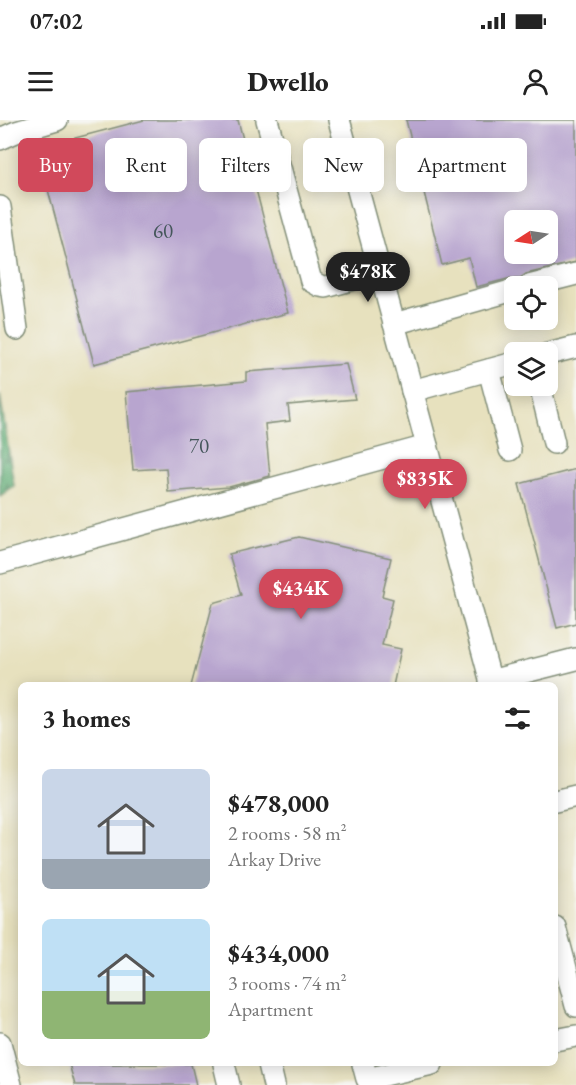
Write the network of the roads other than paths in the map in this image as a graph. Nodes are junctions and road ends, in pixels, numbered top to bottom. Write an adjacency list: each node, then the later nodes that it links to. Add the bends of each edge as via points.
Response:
1 (57, 120): 4 (street)
2 (267, 120): 6 (street, via 311,281 326,287)
3 (339, 120): 6 (street)
4 (0, 139)
5 (0, 207): 11 (street)
6 (380, 272): 10 (street)
7 (576, 274): 8 (street)
8 (558, 279)
9 (504, 293): 10 (street)
10 (394, 324): 16 (street)
11 (17, 330)
12 (576, 348): 13 (street)
13 (558, 352)
14 (504, 366): 15 (street)
15 (489, 370): 16 (street); 20 (street)
16 (412, 391): 19 (street)
17 (542, 396): 18 (street)
18 (554, 443)
19 (427, 446): 21 (street); 23 (street)
20 (510, 450)
21 (0, 563)
22 (576, 659): 24 (street)
23 (491, 682)
24 (495, 682)
25 (576, 796): 26 (street)
26 (558, 800)
27 (558, 938): 28 (street)
28 (576, 1006)
29 (576, 1036): 30 (street)
30 (558, 1039)
31 (0, 1043): 36 (street)
32 (224, 1066): 37 (street)
33 (269, 1066): 38 (street)
34 (364, 1066): 35 (street, via 367,1079)
35 (423, 1066)
36 (11, 1085)
37 (229, 1085)
38 (274, 1085)

